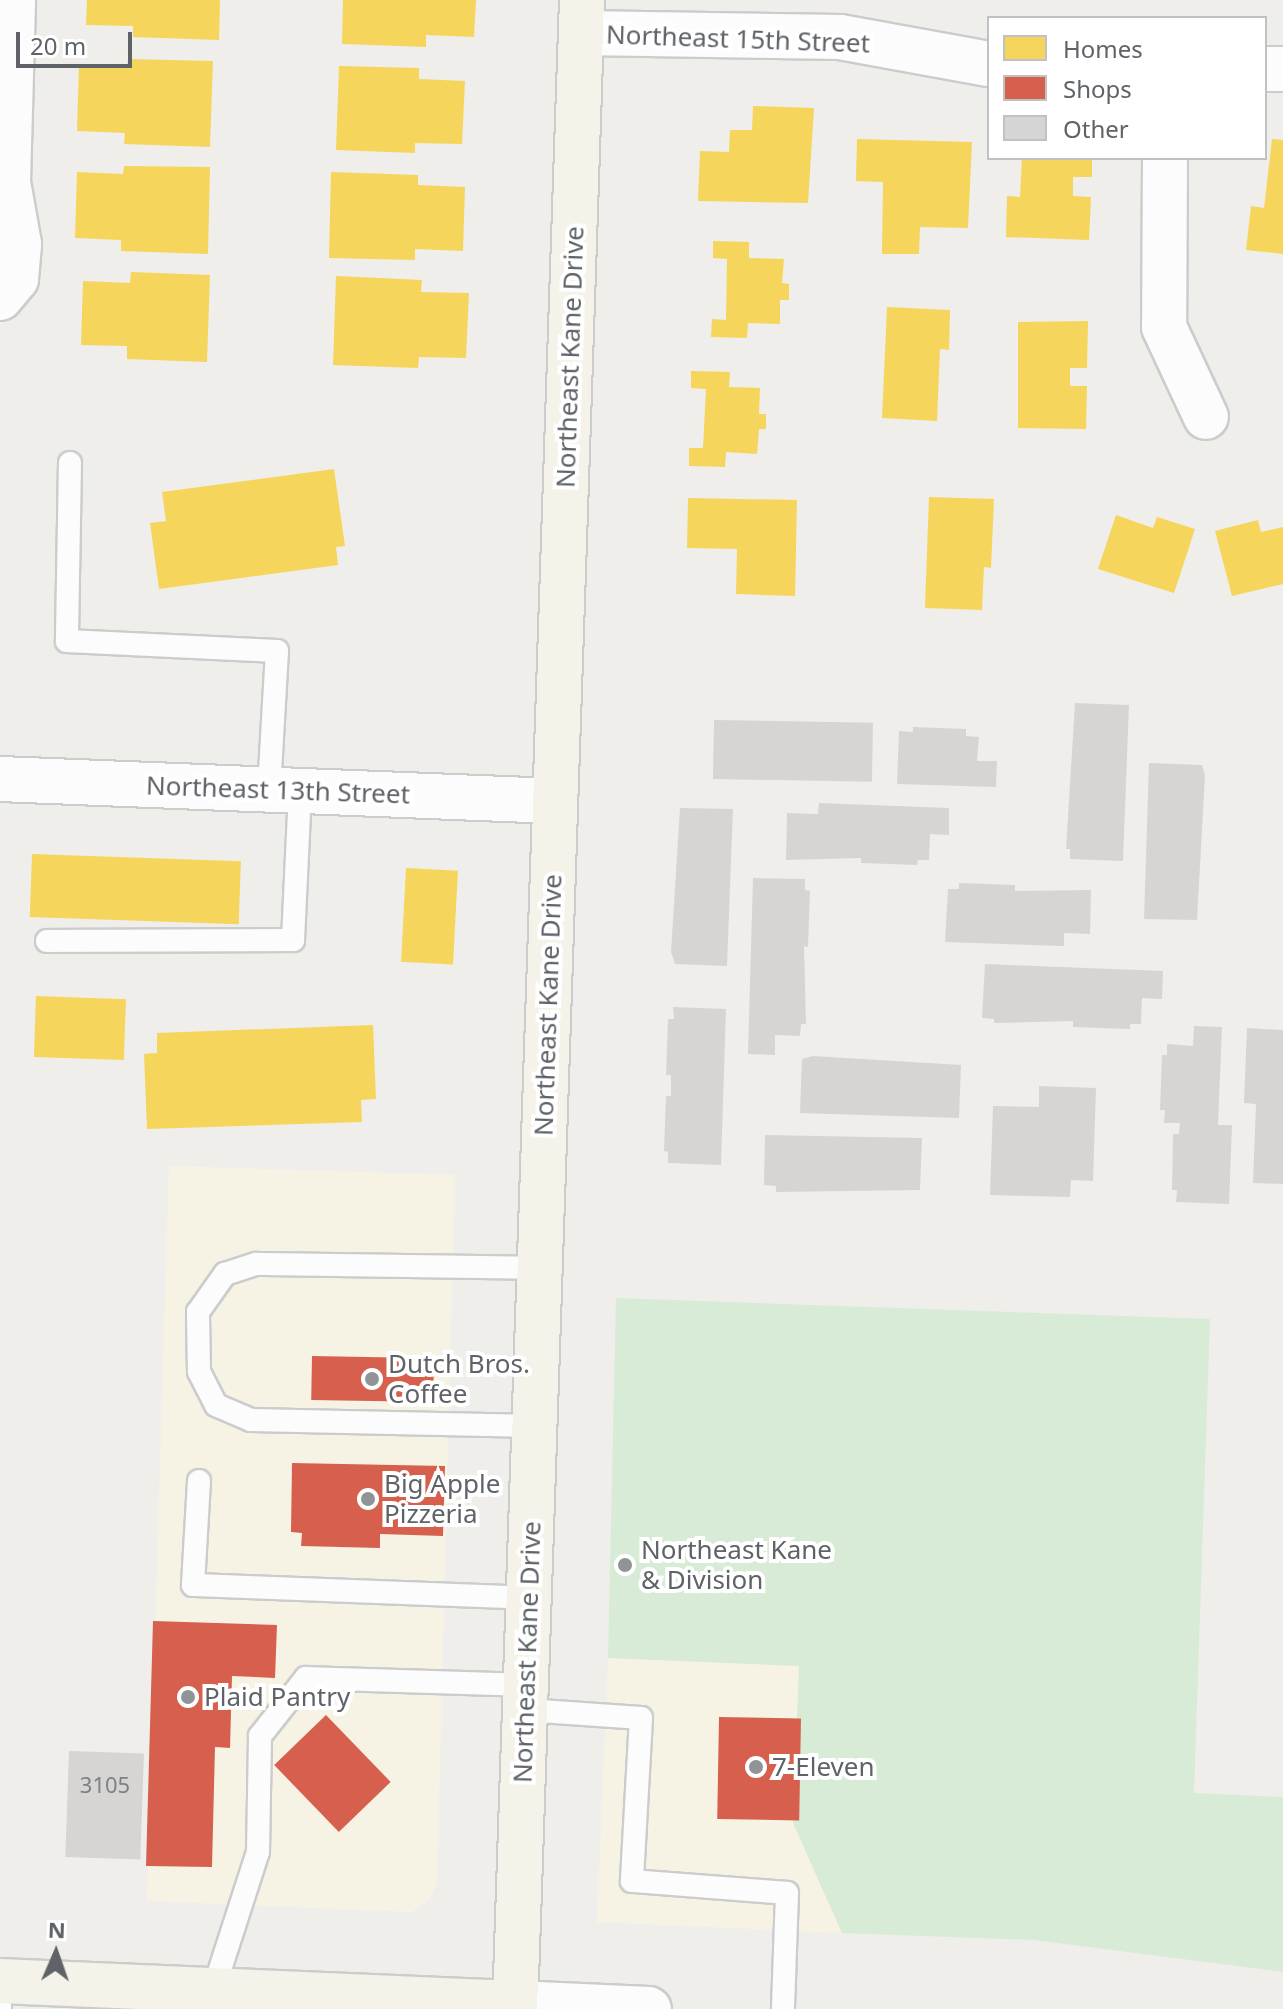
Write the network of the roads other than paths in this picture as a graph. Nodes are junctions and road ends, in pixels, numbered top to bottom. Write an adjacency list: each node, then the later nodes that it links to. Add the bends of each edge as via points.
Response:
1 (13, 0): 5 (street)
2 (582, 16): 3 (street, Northeast 15th Street, via 840,37); 11 (main road, Northeast Kane Drive)
3 (987, 64)
4 (1165, 160): 7 (street, via 1164,327)
5 (4, 184): 6 (street, via 19,244 16,279)
6 (0, 298)
7 (1206, 417)
8 (70, 463): 10 (lane, via 67,641 277,651)
9 (0, 779): 10 (street, Northeast 13th Street)
10 (285, 790): 11 (street, Northeast 13th Street); 12 (lane, via 293,940)
11 (555, 801): 13 (main road, Northeast Kane Drive)
12 (47, 941)
13 (540, 1268): 14 (main road, Northeast Kane Drive); 14 (lane, via 256,1264 225,1274 198,1312 199,1372 216,1405 251,1420)
14 (535, 1426): 16 (main road, Northeast Kane Drive)
15 (199, 1481): 16 (lane, via 193,1585)
16 (529, 1598): 17 (main road, Northeast Kane Drive)
17 (526, 1698): 19 (lane, via 306,1678 260,1736 258,1852); 20 (main road, Northeast Kane Drive); 23 (lane, via 641,1718 632,1881 787,1893)
18 (0, 1981): 19 (main road); 21 (lane)
19 (213, 1991): 20 (main road)
20 (515, 2006): 22 (street)
21 (0, 2009)
22 (649, 2009)
23 (783, 2009)

